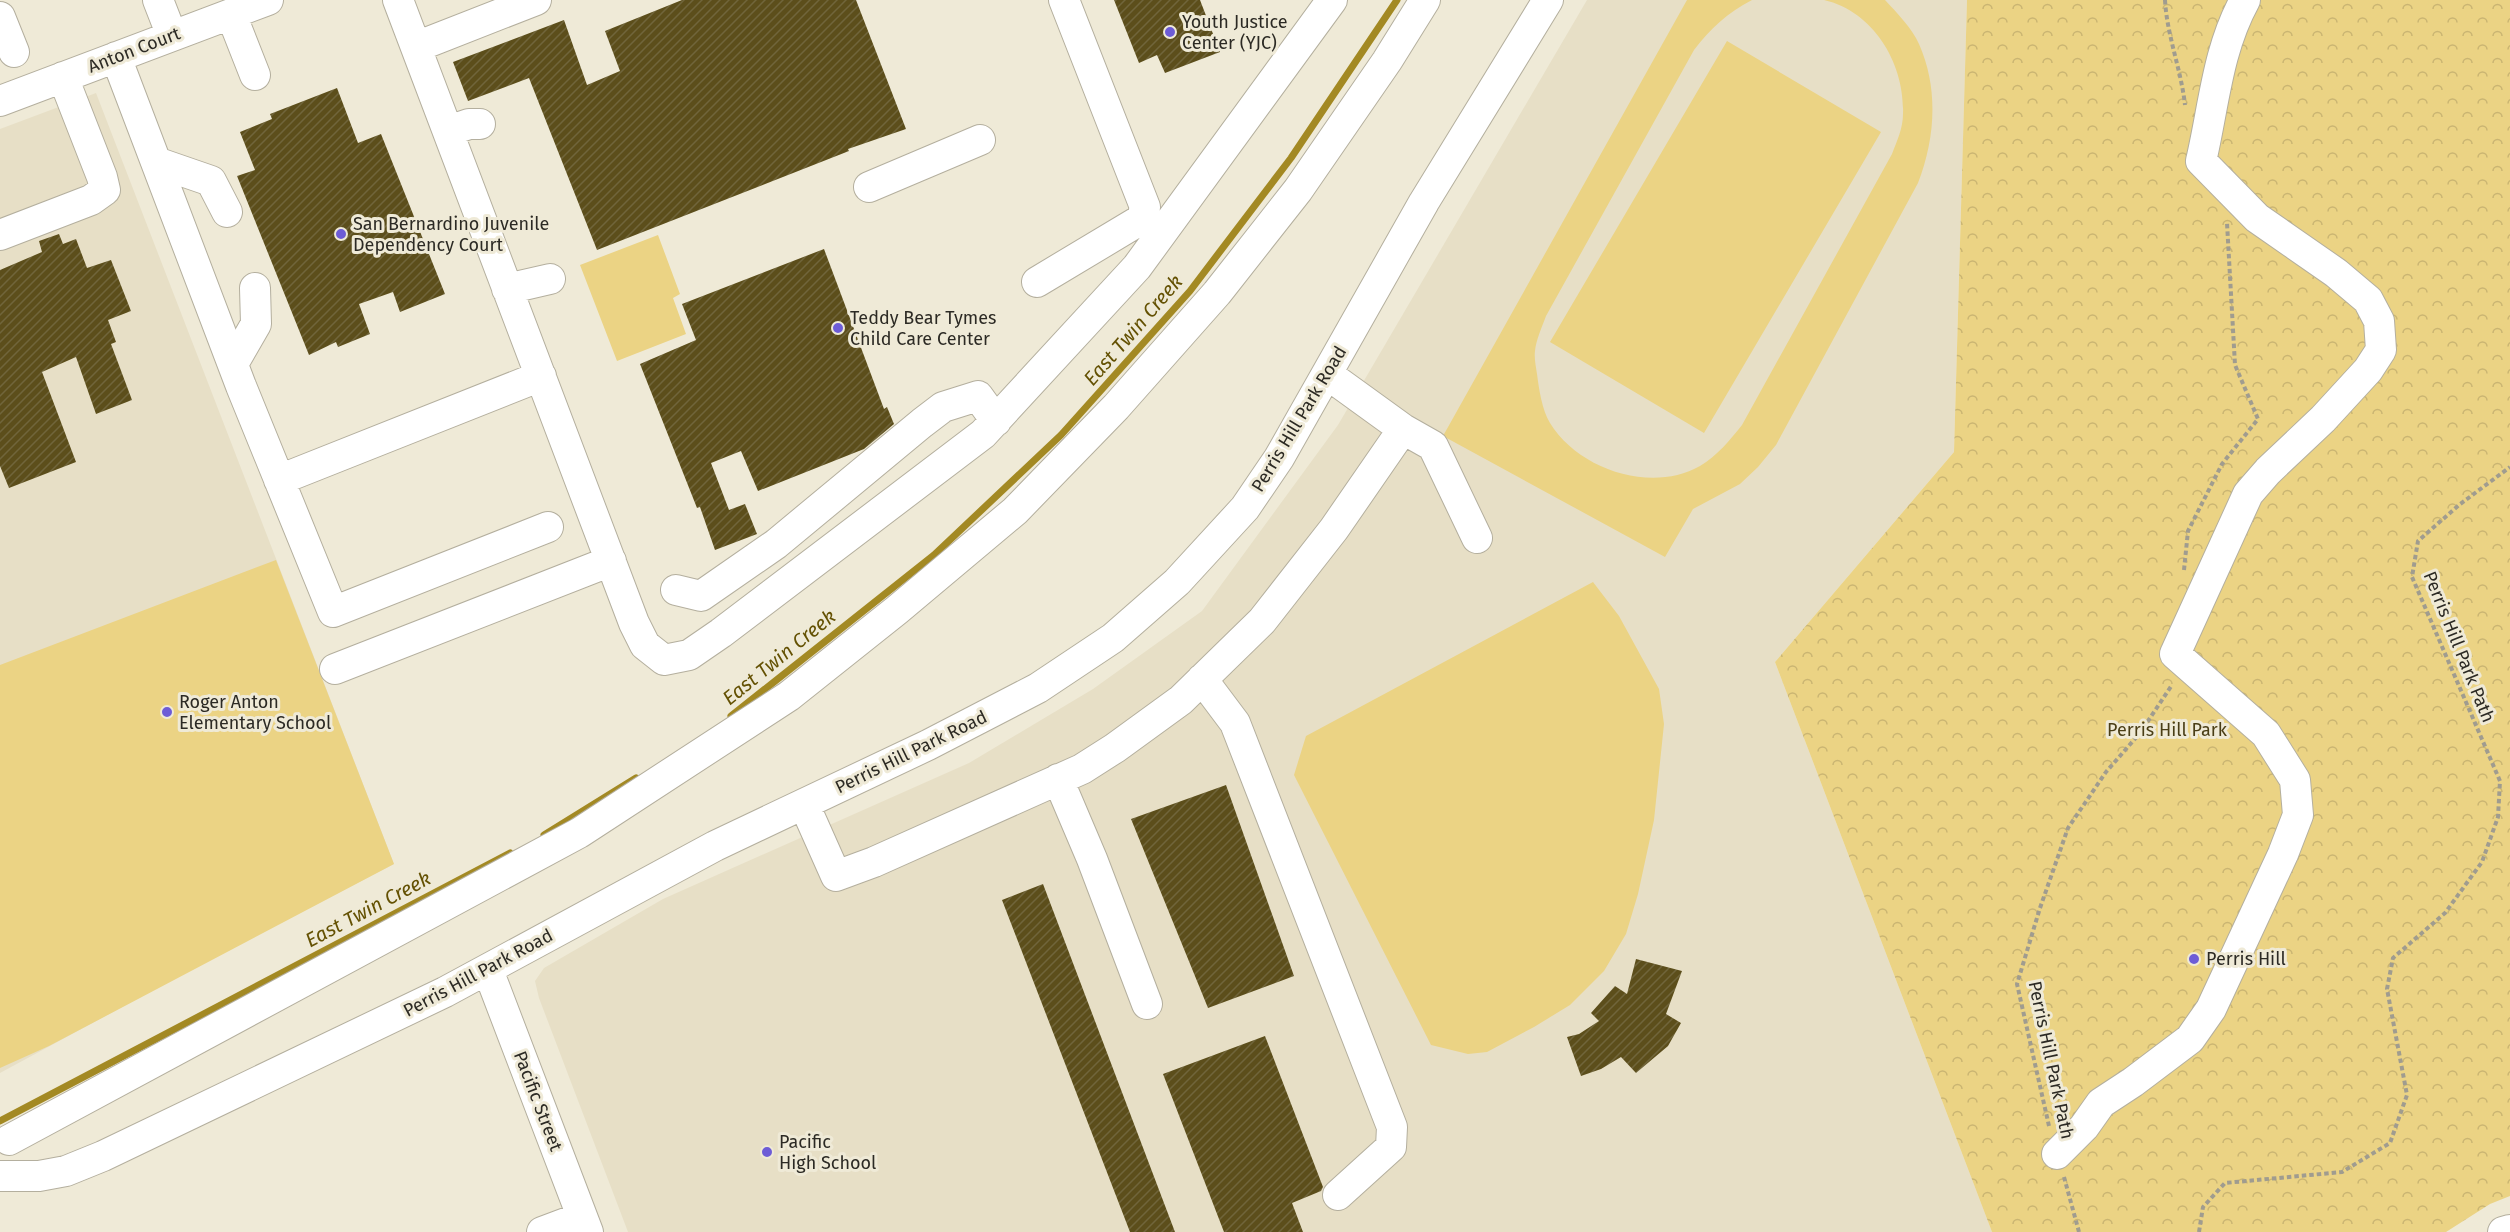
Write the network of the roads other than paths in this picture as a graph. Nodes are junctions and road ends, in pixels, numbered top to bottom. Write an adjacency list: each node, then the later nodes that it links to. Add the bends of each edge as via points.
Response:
1 (158, 0): 12 (street)
2 (268, 0): 10 (street, Anton Court)
3 (398, 0): 13 (street)
4 (536, 0): 13 (street)
5 (1064, 0): 27 (street, via 1145,207 1142,219)
6 (1425, 0): 48 (street, via 1298,190 1217,293 1116,407 1015,511 897,610 789,696 579,833)
7 (1548, 0): 31 (street, Perris Hill Park Road, via 1424,202)
8 (2245, 0): 49 (street, via 2219,63 2201,161 2257,218 2368,300 2379,321 2380,350 2368,370 2248,494 2175,654 2266,734 2295,780 2298,815 2283,854 2211,1009 2190,1039 2101,1103)
9 (1326, 10): 33 (street, via 1137,267)
10 (231, 14): 12 (street, Anton Court); 16 (street)
11 (0, 17): 14 (street)
12 (172, 36): 15 (street, Anton Court)
13 (416, 47): 20 (street)
14 (14, 52)
15 (116, 57): 17 (street, Anton Court); 22 (street)
16 (255, 75)
17 (63, 77): 18 (street, Anton Court); 25 (street, via 105,190 91,200)
18 (0, 101)
19 (480, 123): 20 (street)
20 (448, 131): 29 (street)
21 (980, 140): 23 (street)
22 (156, 162): 24 (street, via 211,181); 30 (street)
23 (869, 187)
24 (227, 212)
25 (0, 235)
26 (550, 279): 29 (street)
27 (1037, 282)
28 (255, 288): 30 (street, via 256,324)
29 (507, 289): 32 (street)
30 (233, 364): 35 (street)
31 (1327, 374): 34 (street); 45 (street, Perris Hill Park Road, via 1245,508 1177,582 1113,638 1038,688)
32 (541, 376): 35 (street); 39 (street)
33 (996, 421): 38 (street, via 978,396 943,407); 40 (street)
34 (1403, 429): 37 (street, via 1433,446); 43 (street, via 1334,529 1262,621)
35 (279, 480): 36 (street, via 333,612)
36 (548, 527)
37 (1477, 538)
38 (776, 544): 40 (street); 41 (street, via 701,596)
39 (611, 561): 40 (street, via 645,645 664,660 688,655); 42 (street)
40 (812, 564)
41 (676, 590)
42 (334, 669)
43 (1202, 679): 44 (street, via 1181,700 1115,748); 51 (street, via 1235,723 1392,1127 1391,1147)
44 (1058, 779): 45 (street, via 836,876); 47 (street)
45 (804, 804): 46 (street, Perris Hill Park Road, via 715,846)
46 (488, 970): 50 (street, Perris Hill Park Road, via 103,1156 66,1171); 52 (street, Pacific Street)
47 (1147, 1004)
48 (9, 1140)
49 (2057, 1154)
50 (0, 1176)
51 (1338, 1195)
52 (585, 1224): 54 (street)
53 (2510, 1230): 55 (street)
54 (542, 1232)
55 (2503, 1232)

